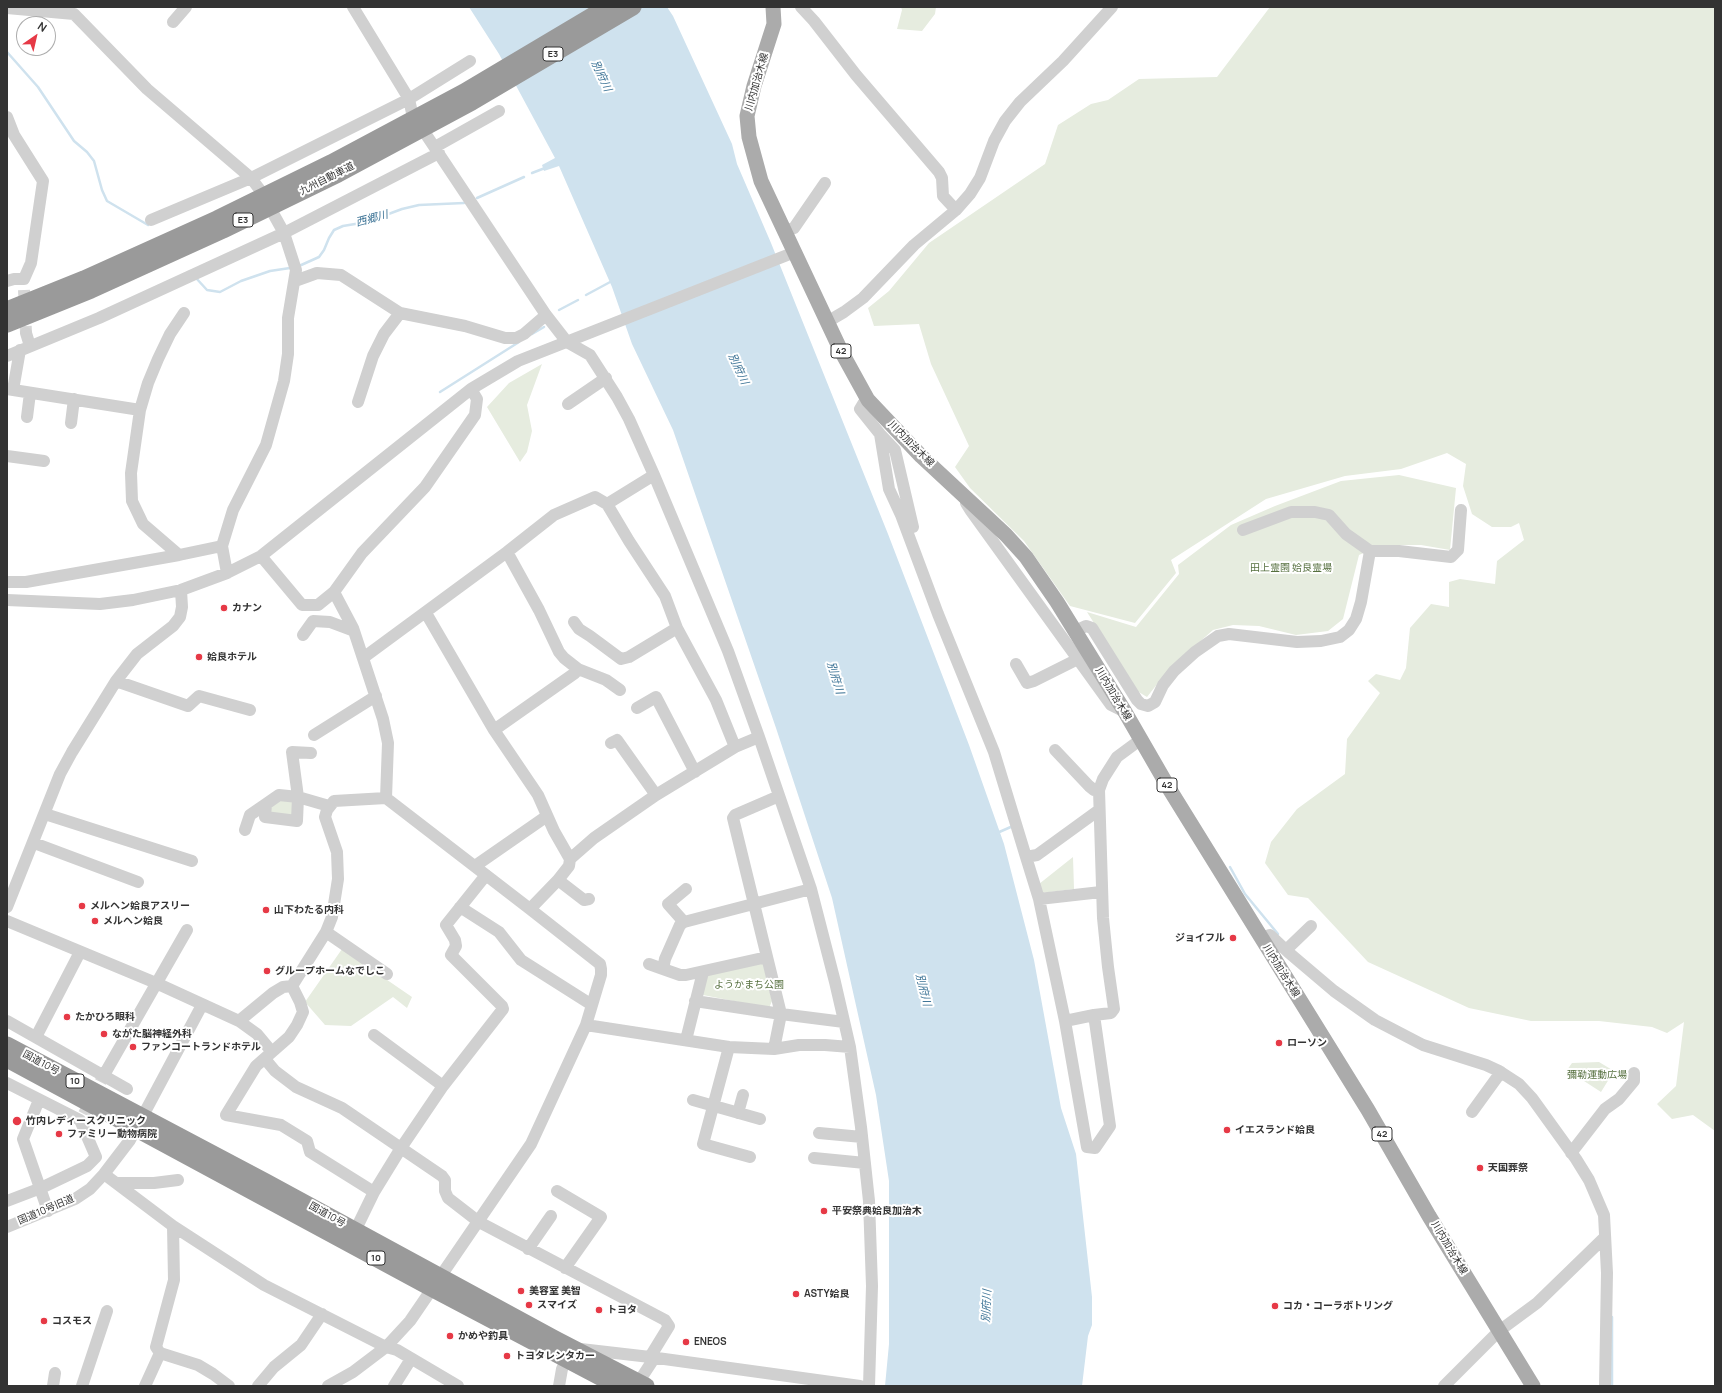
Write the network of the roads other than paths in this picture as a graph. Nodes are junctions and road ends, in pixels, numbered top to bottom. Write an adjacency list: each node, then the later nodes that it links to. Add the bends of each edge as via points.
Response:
1 (186, 7): 10 (street)
2 (353, 7): 13 (street)
3 (607, 7): 12 (highway, 九州自動車道 / E3)
4 (633, 7): 12 (highway, 九州自動車道 / E3)
5 (773, 7): 25 (main road, 川内加治木線 / 42, via 774,24 747,116 749,137 761,181)
6 (801, 7): 22 (street, via 939,172 943,196)
7 (1112, 7): 22 (street, via 1004,121 980,178)
8 (7, 8): 9 (street)
9 (77, 11): 19 (street, via 147,89)
10 (173, 22)
11 (470, 61): 13 (street)
12 (468, 97): 30 (highway, 九州自動車道 / E3, via 217,219); 35 (highway, 九州自動車道 / E3, via 338,174 91,290)
13 (409, 99): 15 (street); 19 (street)
14 (499, 111): 18 (street)
15 (412, 114)
16 (7, 117): 28 (street, via 14,135 43,181 31,263 24,284 14,279)
17 (427, 136): 18 (street)
18 (437, 150): 26 (street); 33 (street)
19 (251, 178): 21 (street); 24 (street)
20 (825, 183): 25 (street, via 794,228)
21 (260, 190)
22 (956, 210): 34 (street, via 914,245 863,298)
23 (274, 215): 26 (street)
24 (152, 220)
25 (785, 231): 27 (main road, 川内加治木線 / 42)
26 (284, 233): 29 (street, via 296,270); 38 (street, via 99,318)
27 (790, 254): 34 (main road, 川内加治木線 / 42); 37 (street)
28 (7, 281)
29 (295, 281): 32 (street, via 317,273 341,275); 59 (street, via 288,318 288,354 284,381 266,445 233,510)
30 (7, 310)
31 (184, 313): 48 (street, via 158,359)
32 (400, 313): 33 (street, via 466,326 506,338 516,338 524,334); 46 (street, via 384,334 373,356)
33 (546, 315): 37 (street)
34 (827, 322): 45 (main road, 川内加治木線 / 42)
35 (7, 324)
36 (26, 333): 38 (street)
37 (567, 342): 40 (street, via 590,355); 42 (street, via 518,361)
38 (25, 348): 39 (street); 41 (street)
39 (7, 356)
40 (606, 378): 47 (street); 54 (street, via 629,419)
41 (10, 389): 43 (street)
42 (471, 389): 63 (street); 68 (street, via 477,399 476,415 425,487 362,553)
43 (30, 392): 44 (street); 49 (street)
44 (74, 399): 48 (street); 50 (street)
45 (868, 400): 51 (street, via 860,409); 55 (main road, 川内加治木線 / 42, via 921,456)
46 (358, 402)
47 (568, 404)
48 (140, 410): 62 (street, via 131,473 132,501 143,524)
49 (27, 417)
50 (71, 423)
51 (880, 434): 64 (street, via 896,450 915,537); 107 (street, via 889,488 994,752)
52 (7, 456): 53 (street)
53 (44, 461)
54 (654, 475): 56 (street); 88 (street, via 728,651)
55 (968, 498): 74 (main road, 川内加治木線 / 42, via 1026,557); 77 (street, via 966,504)
56 (607, 504): 61 (street, via 595,497 554,515); 72 (street, via 665,596)
57 (1462, 510): 60 (street, via 1458,550 1452,557 1399,551)
58 (1243, 530): 60 (street, via 1291,512 1316,512 1329,516 1346,534)
59 (222, 546): 62 (street); 65 (street)
60 (1370, 551): 74 (street, via 1356,619 1350,630 1340,637 1297,642 1229,634 1218,636 1174,671 1163,685 1155,702 1148,706 1137,700 1092,628 1086,626)
61 (507, 552): 70 (street); 79 (street, via 559,652)
62 (179, 555): 66 (street, via 26,582)
63 (261, 556): 65 (street); 68 (street, via 302,605 318,605)
64 (928, 572)
65 (227, 573): 67 (street)
66 (7, 582)
67 (181, 590): 69 (street, via 100,604); 80 (street, via 180,617 173,626 137,654)
68 (334, 592): 73 (street)
69 (7, 600)
70 (426, 613): 76 (street); 86 (street)
71 (574, 622): 72 (street, via 579,630 621,659 629,658)
72 (677, 628): 91 (street, via 716,700)
73 (354, 631): 75 (street, via 330,622 313,621); 76 (street)
74 (1075, 631): 85 (main road, 川内加治木線 / 42)
75 (303, 635)
76 (363, 658): 82 (street)
77 (1078, 659): 78 (street, via 1027,683); 85 (street, via 1111,705)
78 (1016, 664)
79 (578, 669): 81 (street, via 606,680); 86 (street)
80 (116, 681): 84 (street, via 188,706 199,696); 103 (street, via 60,774)
81 (620, 690)
82 (376, 696): 87 (street); 99 (street, via 388,743)
83 (637, 708): 94 (street, via 656,697)
84 (250, 710)
85 (1125, 712): 89 (main road, 川内加治木線 / 42)
86 (494, 730): 104 (street, via 538,795)
87 (314, 735)
88 (760, 737): 91 (street); 97 (street)
89 (1140, 740): 95 (street, via 1117,757); 128 (main road, 川内加治木線 / 42)
90 (611, 742): 96 (street, via 617,740)
91 (735, 747): 94 (street)
92 (1055, 750): 95 (street)
93 (311, 753): 98 (street, via 292,752)
94 (694, 772): 96 (street)
95 (1094, 788): 102 (street)
96 (656, 795): 108 (street, via 594,838)
97 (779, 796): 115 (street); 119 (street, via 733,818)
98 (298, 797): 100 (street, via 279,795); 100 (street, via 297,821 265,817); 101 (street)
99 (386, 798): 101 (street, via 334,801); 110 (street)
100 (266, 804): 105 (street, via 250,815)
101 (329, 806): 127 (street, via 325,817 337,852 338,879 332,918)
102 (1099, 810): 107 (street, via 1037,855); 116 (street)
103 (45, 814): 106 (street); 109 (street)
104 (547, 816): 108 (street); 110 (street)
105 (245, 830)
106 (34, 843): 113 (street); 120 (street)
107 (1026, 857): 118 (street)
108 (570, 859): 112 (street, via 569,866)
109 (192, 861)
110 (475, 866): 111 (street)
111 (486, 875): 121 (street); 122 (street)
112 (558, 880): 117 (street, via 584,900); 122 (street)
113 (138, 882)
114 (686, 889): 124 (street, via 668,904)
115 (811, 889): 119 (street); 146 (street)
116 (1101, 892): 118 (street); 142 (street, via 1114,1009 1111,1013)
117 (589, 899)
118 (1039, 899): 145 (street)
119 (754, 903): 124 (street); 131 (street)
120 (7, 907)
121 (460, 907): 140 (street, via 499,932 521,960); 161 (street, via 446,925 456,946 451,955 503,1009)
122 (530, 909): 140 (street, via 600,964 601,975)
123 (7, 921): 130 (street)
124 (684, 922): 133 (street, via 680,925)
125 (1311, 926): 129 (street)
126 (187, 930): 136 (street)
127 (326, 932): 135 (street); 137 (street)
128 (1261, 938): 129 (street, via 1270,935); 197 (main road, 川内加治木線 / 42, via 1368,1110)
129 (1289, 948): 157 (street, via 1334,991 1375,1020 1423,1045)
130 (80, 952): 136 (street); 149 (street)
131 (767, 958): 134 (street); 141 (street)
132 (649, 964): 133 (street)
133 (663, 969): 134 (street, via 680,975)
134 (703, 972): 138 (street)
135 (387, 974)
136 (156, 983): 139 (street); 159 (street)
137 (292, 986): 144 (street, via 283,987 273,993); 155 (street, via 303,1012 289,1037)
138 (695, 1001): 141 (street); 150 (street)
139 (202, 1005): 144 (street); 170 (street, 国道10号旧道)
140 (592, 1005): 147 (street)
141 (781, 1014): 146 (street); 154 (street)
142 (1094, 1015): 145 (street); 145 (street, via 1110,1126 1094,1148 1087,1147)
143 (7, 1021): 149 (street)
144 (239, 1021): 155 (street, via 256,1034)
145 (1065, 1021)
146 (844, 1022): 153 (street)
147 (586, 1025): 150 (street); 187 (street, via 531,1144)
148 (374, 1035): 161 (street)
149 (36, 1037): 159 (street)
150 (686, 1040): 152 (street)
151 (7, 1045): 170 (highway, 国道10号 / 10)
152 (729, 1047): 154 (street); 166 (street)
153 (850, 1047): 154 (street, via 825,1044); 172 (street)
154 (774, 1049)
155 (269, 1056): 173 (street, via 275,1071 296,1087 342,1108); 183 (street, via 256,1066 226,1115 281,1125 306,1141 310,1152)
156 (7, 1059): 170 (highway, 国道10号 / 10)
157 (1501, 1072): 167 (street); 174 (street, via 1519,1084)
158 (1634, 1073): 174 (street, via 1634,1081 1619,1099 1605,1109)
159 (104, 1075): 162 (street)
160 (7, 1084): 164 (street)
161 (444, 1086): 173 (street)
162 (127, 1089)
163 (743, 1095): 168 (street)
164 (40, 1100): 181 (street, via 23,1140); 181 (street, via 82,1117 96,1157 87,1166)
165 (693, 1100): 166 (street)
166 (713, 1106): 168 (street); 175 (street, via 703,1144)
167 (1472, 1112)
168 (738, 1113): 169 (street)
169 (760, 1119)
170 (140, 1122): 178 (street, 国道10号旧道); 190 (highway, 国道10号 / 10); 194 (highway, 国道10号 / 10)
171 (819, 1133): 172 (street)
172 (862, 1137): 177 (street)
173 (400, 1148): 183 (street); 187 (street, via 442,1176 448,1198)
174 (1574, 1149): 191 (street, via 1597,1196 1604,1216)
175 (750, 1158)
176 (814, 1158): 177 (street)
177 (865, 1163): 216 (street, via 872,1286)
178 (104, 1174): 180 (street); 185 (street, 国道10号旧道, via 90,1189 75,1199)
179 (178, 1180): 180 (street)
180 (116, 1183): 188 (street)
181 (40, 1188): 184 (street); 185 (street)
182 (557, 1191): 193 (street, via 601,1217)
183 (374, 1192): 190 (street)
184 (7, 1201)
185 (48, 1211): 189 (street, 国道10号旧道)
186 (552, 1216): 192 (street)
187 (479, 1222): 192 (street); 194 (street)
188 (173, 1226): 196 (street, via 264,1285); 199 (street, via 174,1280 156,1347)
189 (7, 1227)
190 (355, 1231): 194 (highway, 国道10号 / 10)
191 (1605, 1237): 197 (street, via 1537,1303); 219 (street)
192 (528, 1249): 193 (street)
193 (565, 1268): 201 (street, via 665,1320 669,1326)
194 (437, 1283): 198 (street, via 410,1322); 200 (highway, 国道10号 / 10)
195 (107, 1311): 206 (street)
196 (322, 1314): 198 (street); 209 (street, via 301,1345 274,1367)
197 (1499, 1331): 217 (street); 218 (main road, 川内加治木線 / 42)
198 (386, 1347): 202 (street, via 397,1350); 210 (street, via 353,1372)
199 (160, 1353): 207 (street); 208 (street, via 198,1366)
200 (569, 1354): 201 (street); 204 (highway, 国道10号 / 10); 213 (street, via 562,1369); 214 (highway, 国道10号 / 10)
201 (652, 1357): 204 (street); 215 (street)
202 (411, 1359): 211 (street); 212 (street)
203 (55, 1374): 205 (street)
204 (640, 1385)
205 (53, 1386)
206 (82, 1386)
207 (145, 1386)
208 (229, 1386)
209 (258, 1386)
210 (328, 1386)
211 (394, 1386)
212 (458, 1386)
213 (559, 1386)
214 (617, 1386)
215 (860, 1386)
216 (869, 1386)
217 (1444, 1386)
218 (1533, 1386)
219 (1606, 1386)

